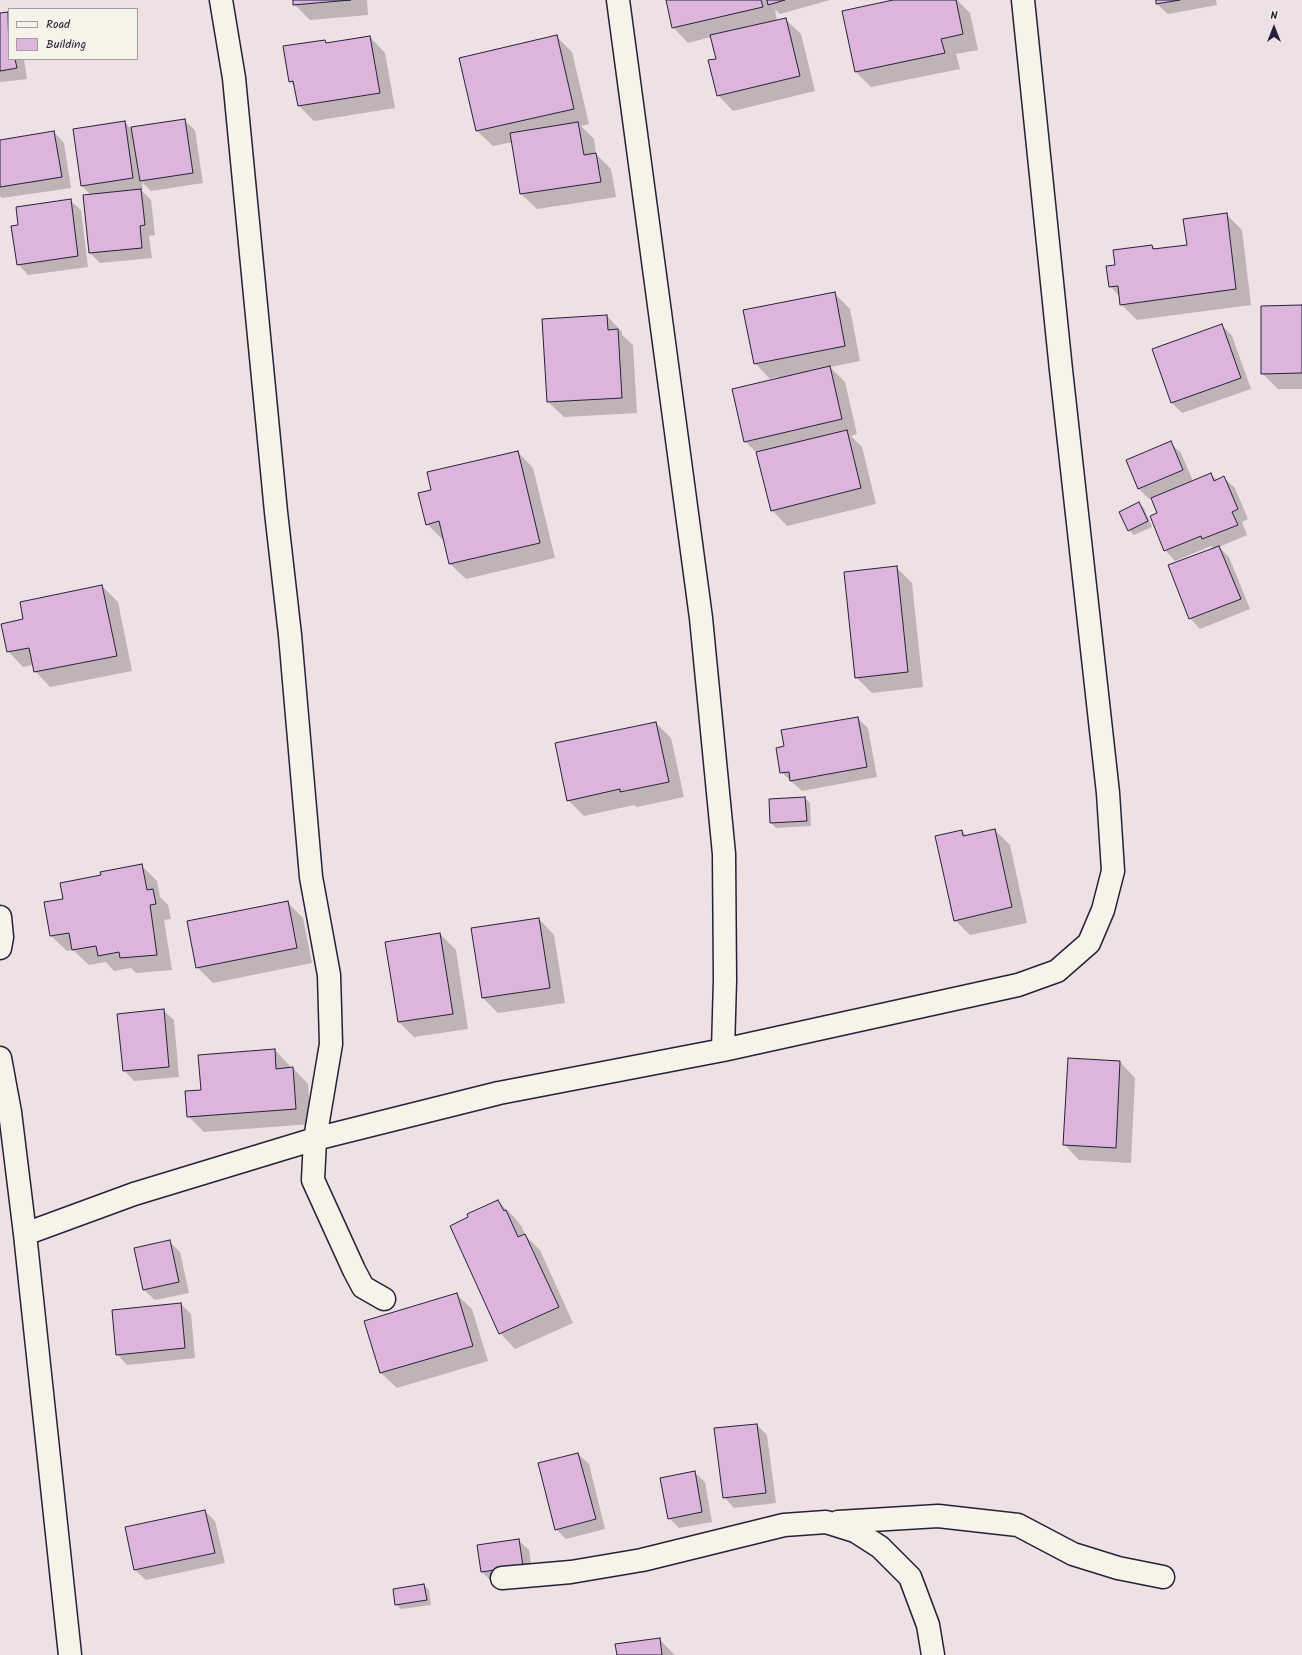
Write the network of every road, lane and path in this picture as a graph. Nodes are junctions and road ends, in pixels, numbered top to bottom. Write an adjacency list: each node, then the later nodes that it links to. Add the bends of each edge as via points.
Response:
1 (221, 0): 8 (street, via 234,78 290,635 311,877 329,975 331,1044)
2 (618, 0): 6 (street, via 701,618 724,854)
3 (1023, 0): 6 (street, via 1108,793 1112,871 1103,910 1089,942 1057,971 1018,985)
4 (0, 917): 5 (street)
5 (0, 948)
6 (723, 1050): 8 (street, via 499,1093)
7 (0, 1058): 9 (street, via 10,1112)
8 (315, 1139): 9 (street, via 134,1194); 10 (street, via 313,1180 364,1287)
9 (25, 1234): 14 (street)
10 (384, 1299)
11 (826, 1522): 12 (street, via 938,1516 1018,1525 1073,1554 1118,1568); 13 (street, via 784,1525 642,1560 571,1572); 15 (street, via 855,1531 880,1547 910,1577 928,1625)
12 (1163, 1577)
13 (502, 1578)
14 (70, 1655)
15 (933, 1655)

